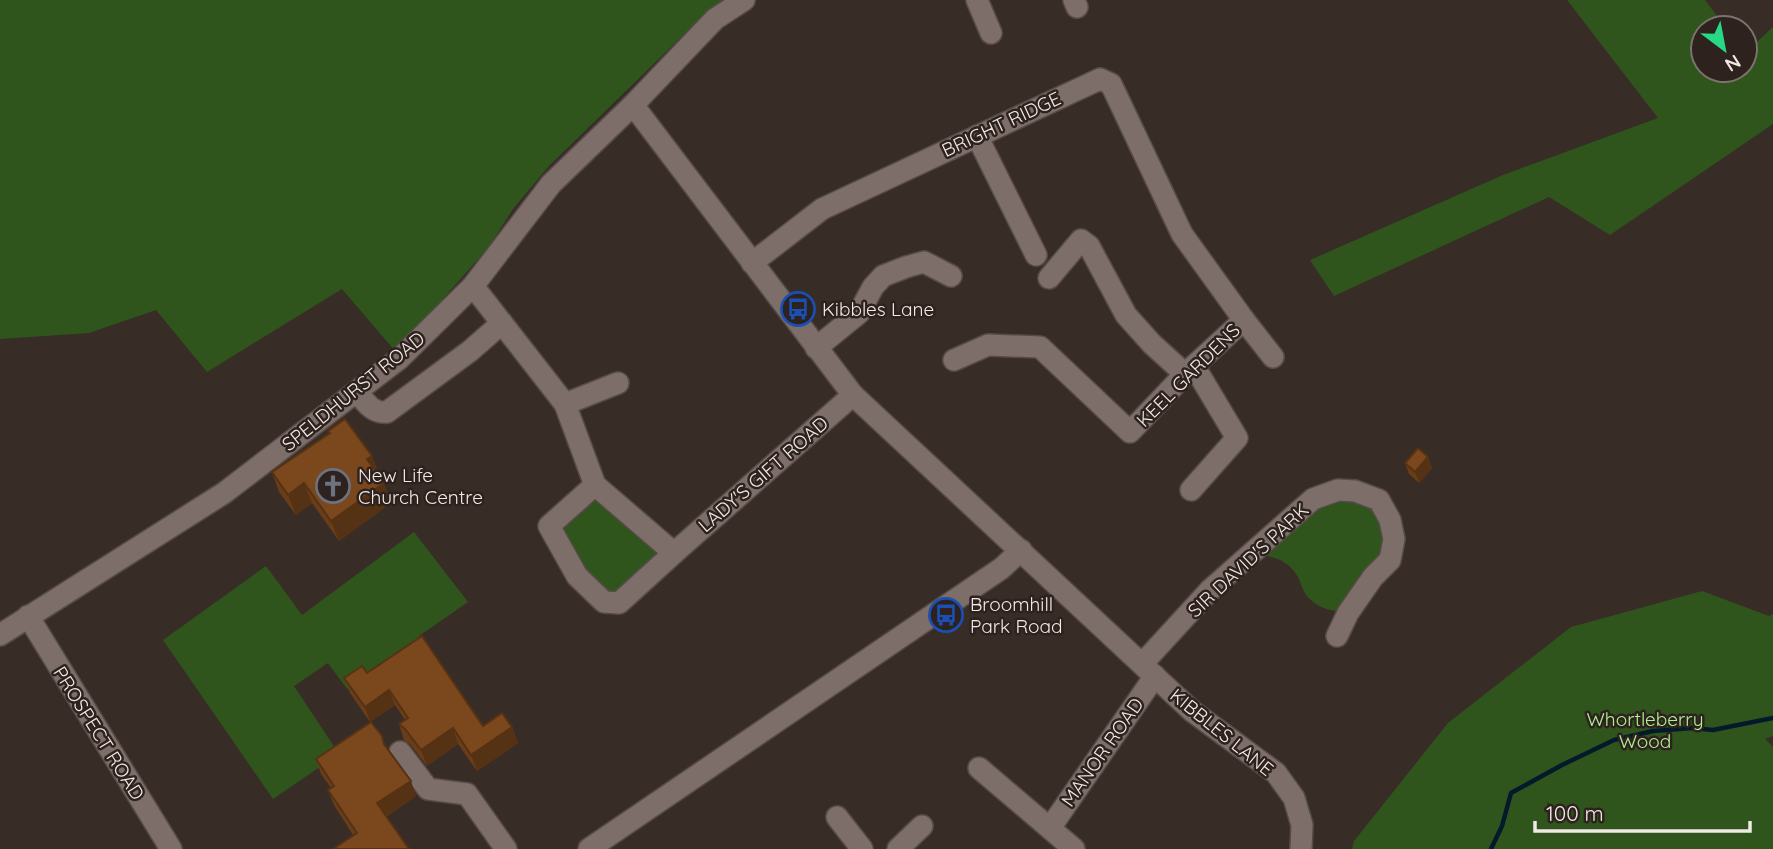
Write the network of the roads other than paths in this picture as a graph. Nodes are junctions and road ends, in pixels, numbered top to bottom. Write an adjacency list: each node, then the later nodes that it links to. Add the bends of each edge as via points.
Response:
1 (744, 0): 4 (street, SPELDHURST ROAD, via 715,19)
2 (976, 0): 3 (street)
3 (992, 33)
4 (633, 105): 8 (street, KIBBLES LANE); 11 (street, SPELDHURST ROAD, via 551,184)
5 (977, 136): 6 (street, BRIGHT RIDGE, via 1100,79 1111,84); 7 (street); 8 (street, BRIGHT RIDGE, via 822,209)
6 (1182, 234): 12 (street, KEEL GARDENS)
7 (1036, 256)
8 (752, 263): 14 (street, KIBBLES LANE)
9 (951, 276): 14 (street, via 924,262 883,276 859,313)
10 (1049, 278): 17 (street, via 1081,240 1089,246 1126,315 1152,344)
11 (473, 286): 13 (street); 19 (street, SPELDHURST ROAD, via 399,359)
12 (1244, 320): 15 (street, KEEL GARDENS); 17 (street, KEEL GARDENS)
13 (502, 323): 19 (street, via 387,412 373,410); 21 (street)
14 (816, 348): 20 (street, KIBBLES LANE)
15 (1273, 357)
16 (954, 360): 17 (street, KEEL GARDENS, via 988,345 1040,347 1130,432)
17 (1190, 370): 23 (street, via 1237,438)
18 (618, 383): 21 (street)
19 (357, 392): 26 (street, SPELDHURST ROAD, via 224,493)
20 (853, 395): 24 (street, KIBBLES LANE); 25 (street, LADY'S GIFT ROAD)
21 (565, 404): 22 (street)
22 (595, 485): 25 (street); 25 (street, LADY'S GIFT ROAD, via 549,526 578,576 604,602 619,603)
23 (1191, 490)
24 (1021, 550): 29 (street, KIBBLES LANE); 37 (street, via 1002,568)
25 (674, 554)
26 (28, 617): 27 (street, SPELDHURST ROAD); 35 (street, PROSPECT ROAD, via 63,657)
27 (0, 635)
28 (1337, 636): 29 (street, SIR DAVID'S PARK, via 1373,577 1390,560 1394,539 1379,500 1355,491 1338,490 1313,499 1210,590)
29 (1149, 670): 34 (street, MANOR ROAD); 41 (street, KIBBLES LANE, via 1192,711 1276,773 1294,798 1302,825)
30 (400, 752): 36 (street, via 428,789 467,794)
31 (979, 768): 34 (street, MANOR ROAD)
32 (837, 817): 38 (street)
33 (922, 826): 39 (street)
34 (1049, 828): 40 (street, MANOR ROAD)
35 (171, 849)
36 (506, 849)
37 (589, 849)
38 (862, 849)
39 (898, 849)
40 (1074, 849)
41 (1301, 849)

